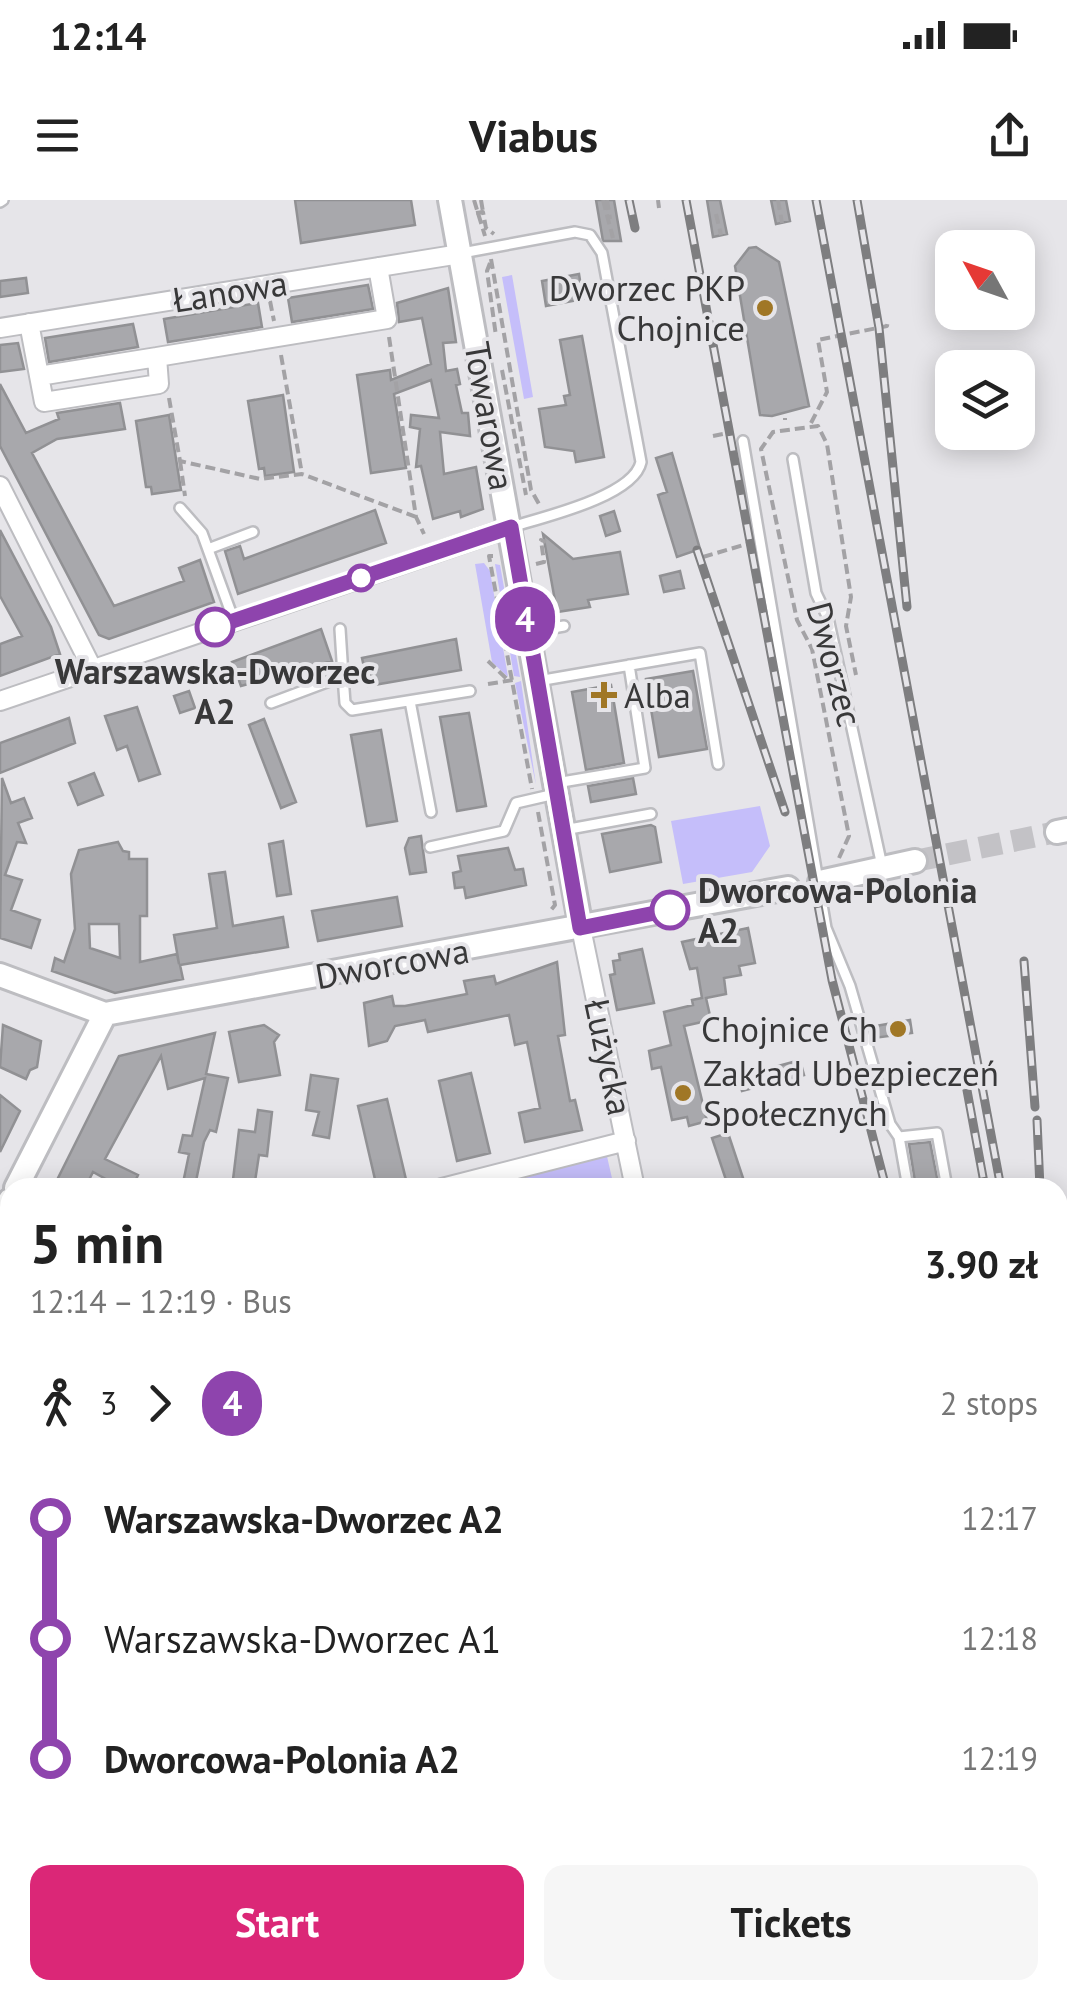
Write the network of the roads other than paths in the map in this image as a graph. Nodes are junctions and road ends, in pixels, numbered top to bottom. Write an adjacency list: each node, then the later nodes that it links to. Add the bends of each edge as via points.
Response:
1 (450, 200): 2 (street, Towarowa)
2 (460, 254): 3 (street, Łanowa); 13 (street, Towarowa); 13 (lane, via 576,232 590,235 602,253 639,474 624,488)
3 (378, 267): 4 (street, Łanowa); 6 (street, via 387,319)
4 (29, 322): 5 (street, Łanowa); 7 (street)
5 (0, 328)
6 (157, 357): 7 (street); 7 (street, via 159,384 44,402)
7 (39, 376)
8 (743, 442): 40 (lane, via 826,928)
9 (794, 460): 34 (lane, Dworzec, via 816,593 828,618)
10 (0, 486): 20 (street)
11 (180, 508): 14 (lane)
12 (253, 532): 14 (lane)
13 (531, 533): 15 (street); 18 (street, Towarowa)
14 (208, 549): 15 (lane)
15 (234, 621): 20 (street)
16 (564, 626): 18 (lane)
17 (340, 629): 21 (lane)
18 (527, 633): 22 (street, Towarowa)
19 (630, 666): 22 (lane); 27 (lane, via 700,653); 28 (lane, via 644,768)
20 (93, 670): 24 (street)
21 (343, 676): 25 (lane, via 345,704 352,710); 26 (lane)
22 (529, 680): 28 (street, Towarowa)
23 (470, 691): 25 (lane)
24 (0, 702)
25 (410, 702): 29 (lane)
26 (271, 703)
27 (718, 764)
28 (544, 791): 31 (street, Towarowa); 32 (lane, via 516,803 504,831)
29 (431, 812)
30 (651, 814): 31 (lane)
31 (561, 831): 37 (street, Towarowa)
32 (430, 847)
33 (915, 861): 34 (street)
34 (882, 868): 35 (street)
35 (820, 882)
36 (788, 888): 37 (street, Dworcowa)
37 (580, 928): 39 (street, Dworcowa); 41 (street, Łużycka)
38 (0, 975): 39 (street)
39 (105, 1014): 42 (street)
40 (899, 1137): 45 (lane); 46 (lane, via 937,1133)
41 (626, 1140): 43 (street); 44 (street, Łużycka)
42 (21, 1178)
43 (480, 1178)
44 (633, 1178)
45 (906, 1178)
46 (945, 1178)

